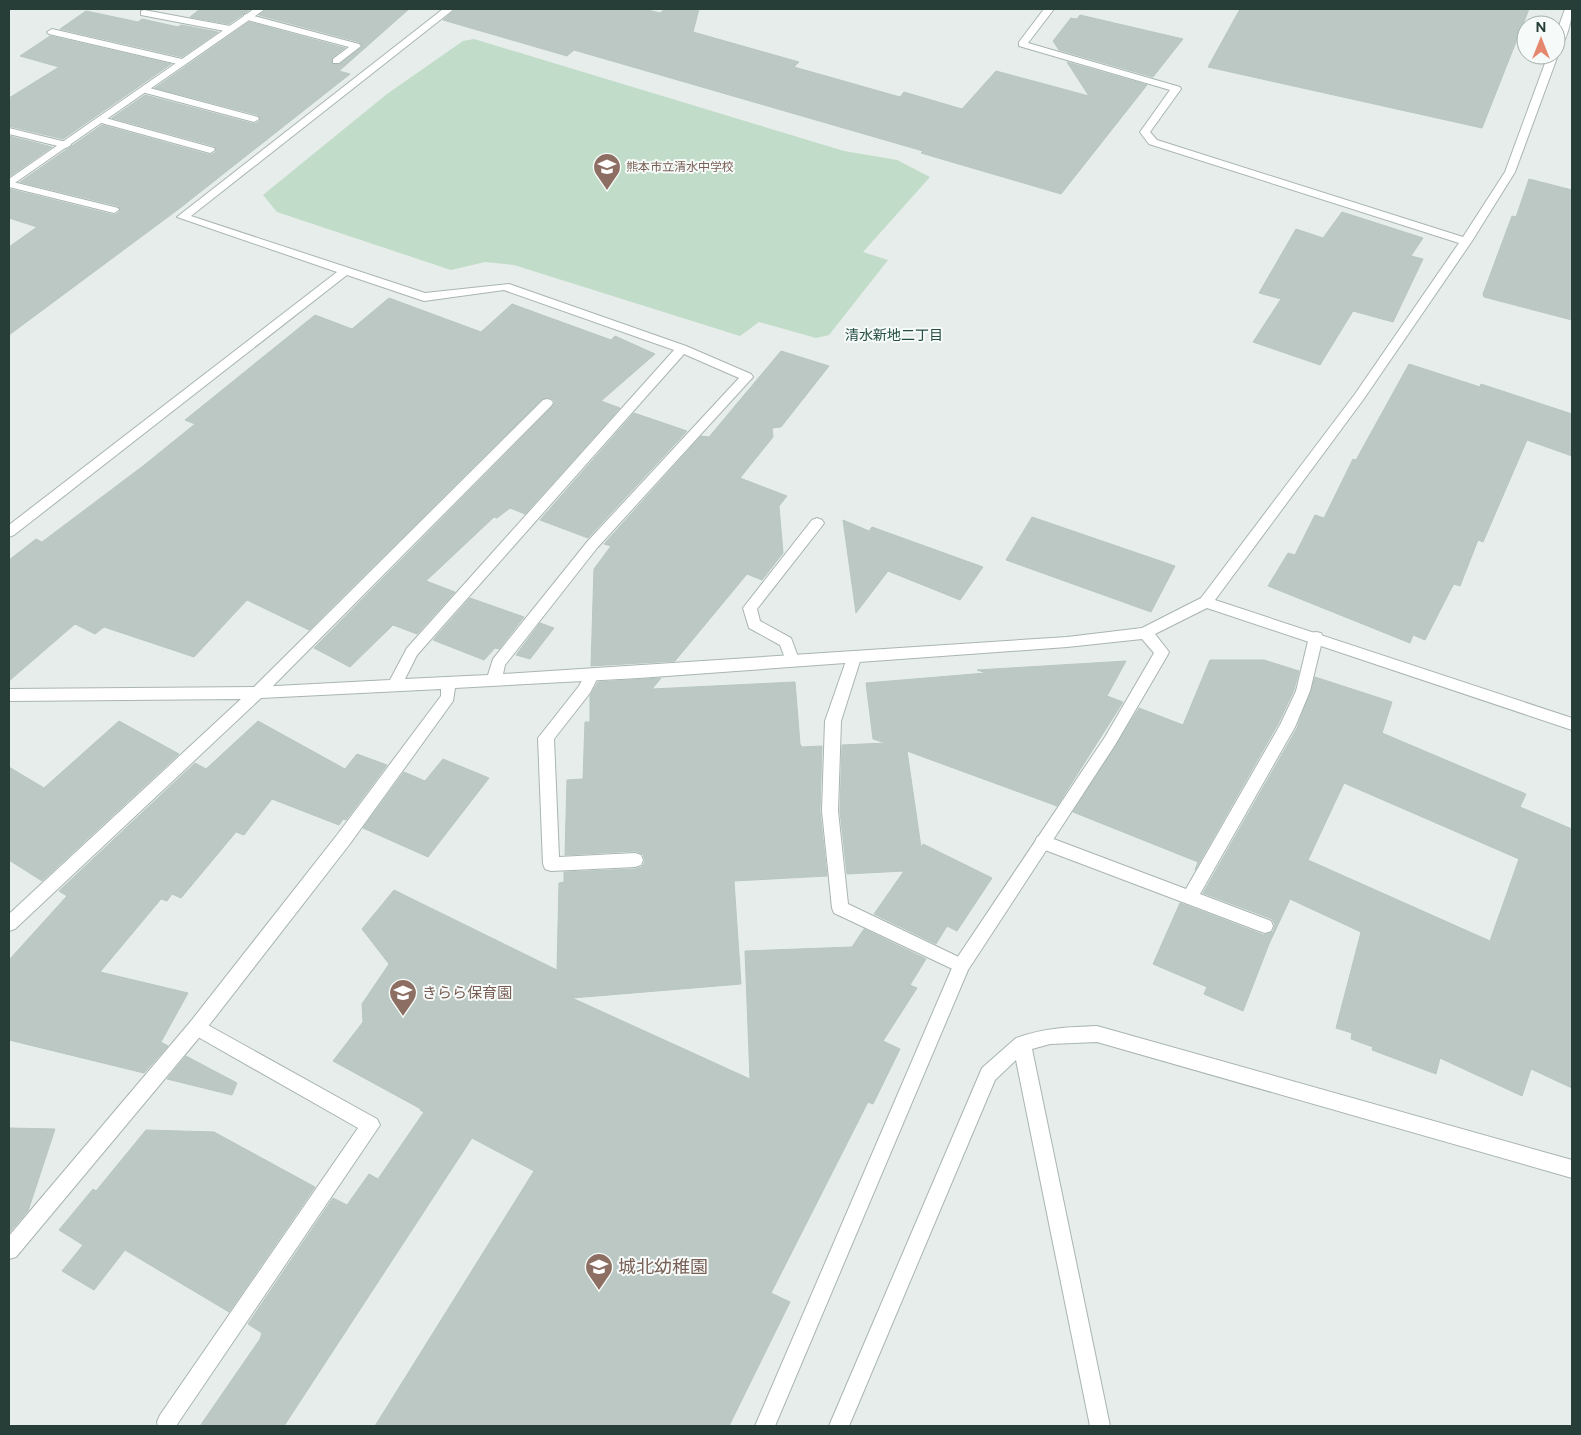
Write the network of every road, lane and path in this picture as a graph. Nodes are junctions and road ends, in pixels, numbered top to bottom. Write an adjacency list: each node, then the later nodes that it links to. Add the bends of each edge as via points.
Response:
1 (260, 9): 5 (street)
2 (449, 9): 20 (street, via 183,217)
3 (1049, 9): 19 (street, via 1022,44 1176,89 1145,132 1153,142)
4 (144, 13): 6 (street)
5 (247, 17): 6 (street); 8 (street, via 356,46)
6 (230, 29): 9 (street)
7 (52, 32): 9 (street)
8 (336, 61)
9 (182, 62): 11 (street)
10 (1549, 65): 19 (street, via 1510,172)
11 (146, 90): 12 (street); 13 (street)
12 (254, 119)
13 (102, 120): 15 (street); 16 (street)
14 (9, 131): 15 (street)
15 (66, 145): 17 (street)
16 (210, 150)
17 (9, 184): 18 (street)
18 (114, 210)
19 (1466, 241): 25 (street, via 1359,397)
20 (344, 272): 21 (street, via 424,297 505,286); 24 (street)
21 (682, 349): 31 (street, via 747,376 592,545 498,663); 33 (street, via 412,652)
22 (546, 403): 34 (street)
23 (816, 523): 29 (street, via 750,608 754,624 786,642)
24 (9, 532)
25 (1206, 602): 26 (street); 27 (street)
26 (1145, 633): 28 (street); 37 (street, via 1162,652 1110,741)
27 (1316, 637): 36 (street); 39 (street, via 1303,691 1287,727)
28 (854, 658): 29 (street); 42 (street, via 833,721 830,811 840,908)
29 (793, 662): 30 (street)
30 (592, 675): 31 (street); 38 (street, via 585,689 546,738 551,864)
31 (495, 679): 32 (street)
32 (448, 682): 33 (street); 43 (street, via 448,697 343,840)
33 (395, 684): 34 (street)
34 (257, 693): 35 (street); 40 (street)
35 (9, 695)
36 (1572, 724)
37 (1043, 842): 39 (street); 42 (street)
38 (635, 860)
39 (1190, 896): 41 (street)
40 (9, 924)
41 (1265, 926)
42 (961, 966): 48 (street)
43 (197, 1027): 46 (street); 47 (street, via 371,1125)
44 (1022, 1044): 45 (street, via 1050,1036 1098,1034); 49 (street, via 988,1074); 50 (street)
45 (1572, 1168)
46 (9, 1250)
47 (167, 1422)
48 (765, 1426)
49 (839, 1426)
50 (1100, 1426)

